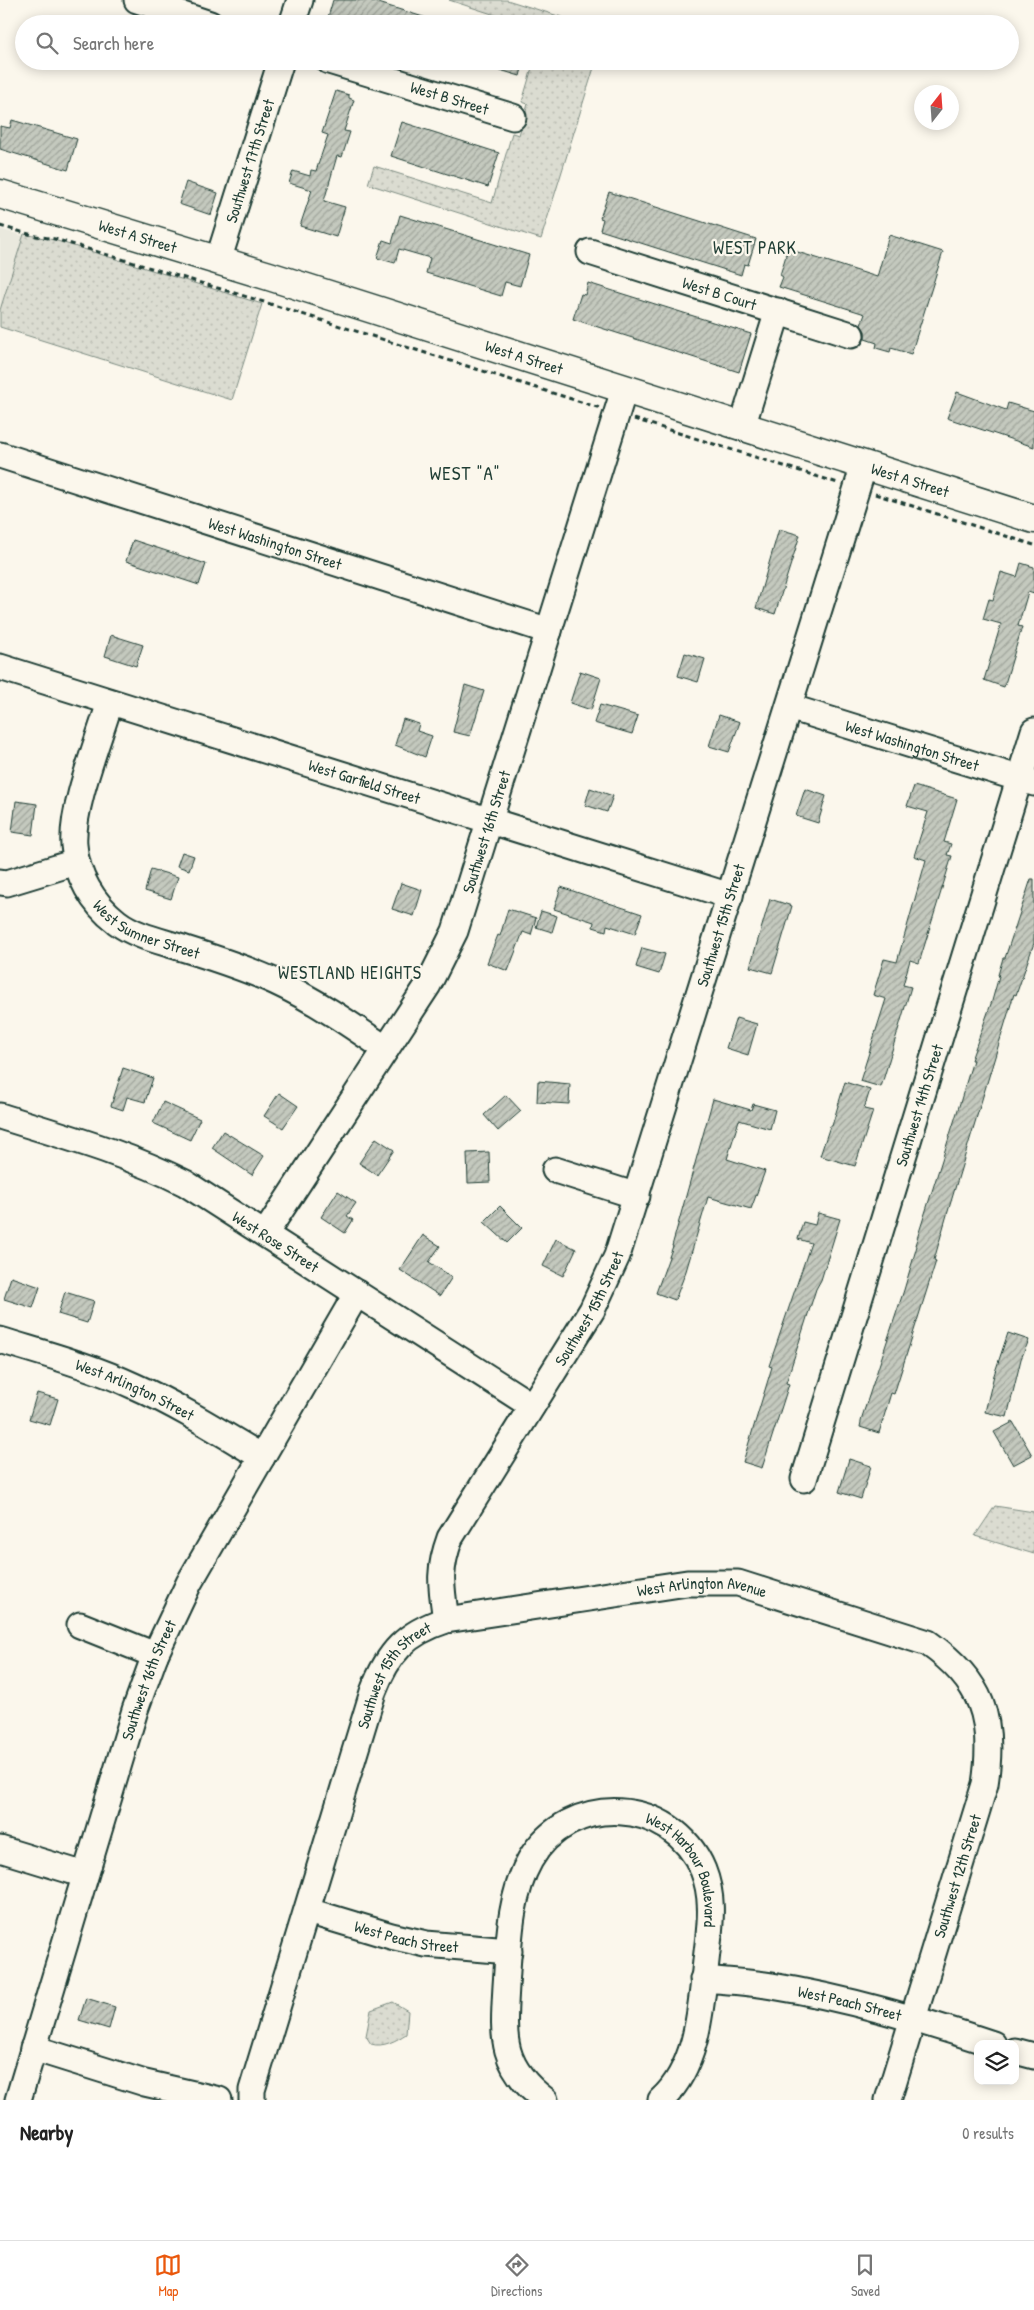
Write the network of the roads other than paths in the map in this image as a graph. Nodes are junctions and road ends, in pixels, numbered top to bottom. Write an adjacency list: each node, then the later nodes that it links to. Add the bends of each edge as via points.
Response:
1 (136, 0): 3 (street)
2 (300, 0): 4 (street)
3 (182, 15)
4 (295, 15)
5 (278, 70): 10 (street, Southwest 17th Street)
6 (359, 70): 7 (street, West B Street)
7 (513, 117)
8 (4, 193): 10 (main road, West A Street)
9 (590, 252): 11 (street, West B Court)
10 (218, 260): 13 (main road, West A Street)
11 (778, 311): 12 (street, West B Court); 14 (street)
12 (851, 335)
13 (621, 401): 14 (main road, West A Street); 18 (street, Southwest 16th Street)
14 (742, 427): 16 (main road, West A Street)
15 (0, 456): 18 (street, West Washington Street)
16 (864, 465): 17 (main road, West A Street); 21 (street, Southwest 15th Street)
17 (1034, 519)
18 (549, 631): 24 (street, Southwest 16th Street)
19 (0, 667): 20 (street, West Garfield Street)
20 (110, 702): 24 (street, West Garfield Street); 25 (street, West Sumner Street, via 75,822)
21 (789, 707): 23 (street, West Washington Street); 27 (street, Southwest 15th Street)
22 (1034, 731): 23 (street, Southwest 14th Street)
23 (1027, 781): 37 (street, Southwest 14th Street)
24 (490, 821): 27 (street, West Garfield Street); 28 (street, Southwest 16th Street, via 443,959)
25 (76, 862): 26 (street); 28 (street, West Sumner Street, via 87,888 100,907 118,923 144,936 238,966 276,982 316,1003)
26 (0, 882)
27 (730, 896): 31 (street, Southwest 15th Street)
28 (386, 1049): 32 (street, Southwest 16th Street)
29 (0, 1116): 32 (street, West Rose Street, via 152,1167 185,1183)
30 (555, 1170): 31 (street)
31 (637, 1196): 35 (street, Southwest 15th Street, via 618,1256 601,1293)
32 (265, 1234): 33 (street, West Rose Street)
33 (357, 1293): 35 (street, West Rose Street); 36 (street, Southwest 16th Street)
34 (0, 1340): 36 (street, West Arlington Street, via 133,1385 174,1405)
35 (532, 1406): 38 (street, Southwest 15th Street, via 454,1530 442,1560 440,1586)
36 (262, 1457): 40 (street, Southwest 16th Street, via 189,1583)
37 (804, 1479)
38 (446, 1620): 41 (street, West Arlington Avenue, via 687,1583 738,1584 908,1635 928,1643); 44 (street, Southwest 15th Street, via 414,1633 398,1646 381,1670)
39 (80, 1625): 40 (street)
40 (155, 1655): 43 (street, Southwest 16th Street)
41 (949, 1658): 47 (street, Southwest 12th Street, via 966,1676 980,1701 988,1730 989,1757 985,1784)
42 (0, 1849): 43 (street)
43 (85, 1875): 49 (street, Southwest 16th Street)
44 (308, 1911): 45 (street, West Peach Street, via 426,1944); 54 (street, Southwest 15th Street, via 252,2090)
45 (509, 1951): 46 (street, West Harbour Boulevard, via 515,1900 521,1880 542,1843 562,1826 581,1818 605,1812 635,1812 664,1824 680,1836 703,1868 711,1908); 55 (street, West Harbour Boulevard, via 504,2042 521,2076)
46 (703, 1979): 47 (street, West Peach Street, via 770,1986); 56 (street, West Harbour Boulevard, via 690,2054 673,2088)
47 (913, 2018): 48 (street, West Peach Street); 57 (street, Southwest 12th Street)
48 (981, 2040)
49 (33, 2048): 52 (street, Southwest 16th Street); 53 (street, via 145,2083)
50 (1019, 2052): 51 (street)
51 (1034, 2056)
52 (18, 2100)
53 (219, 2100)
54 (252, 2100)
55 (545, 2100)
56 (661, 2100)
57 (888, 2100)

